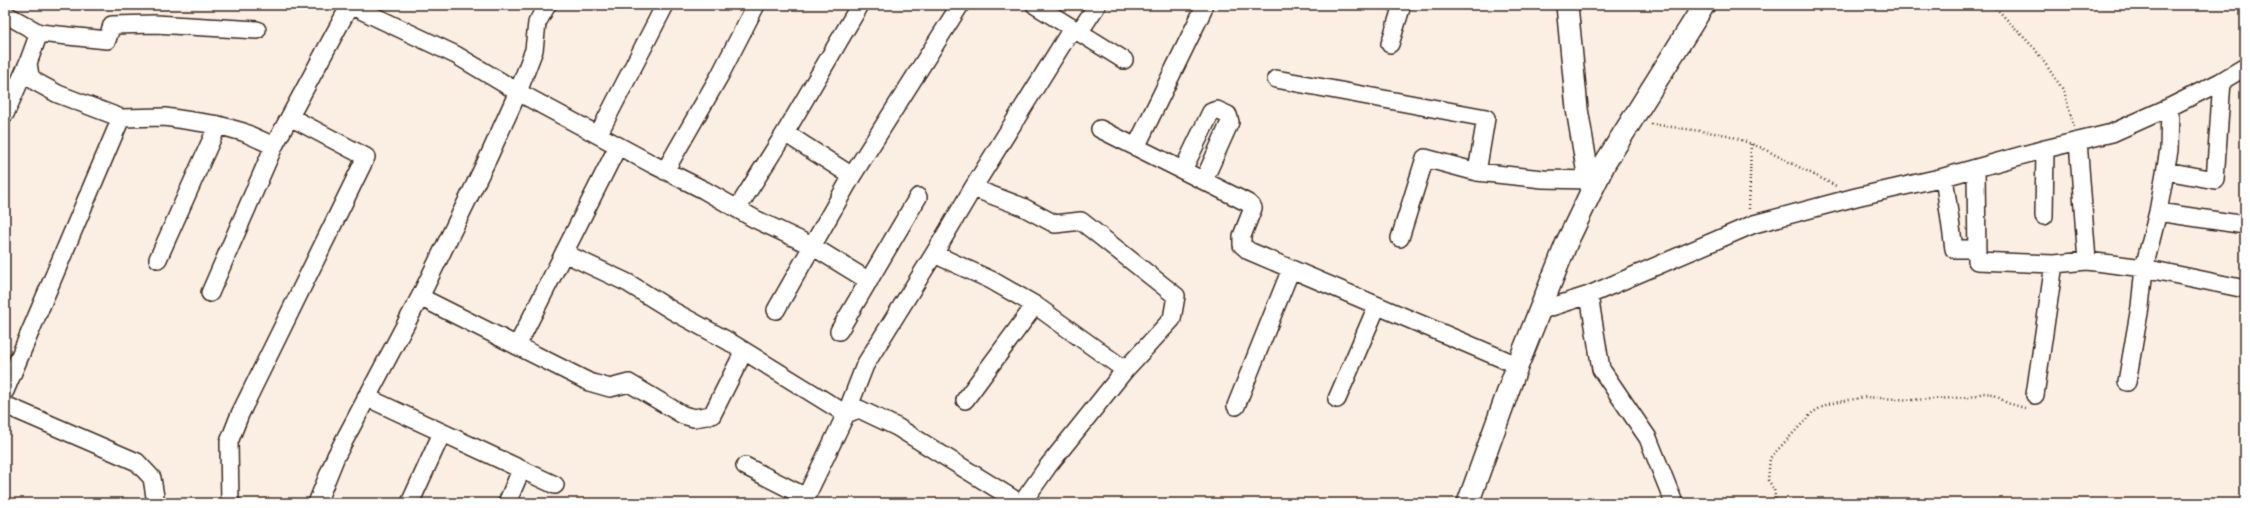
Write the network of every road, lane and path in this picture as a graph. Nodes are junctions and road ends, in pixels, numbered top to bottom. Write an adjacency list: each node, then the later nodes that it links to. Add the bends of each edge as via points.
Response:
1 (350, 5): 24 (street, via 456,55); 27 (street)
2 (547, 5): 24 (street, via 537,23 534,50)
3 (665, 5): 33 (street)
4 (756, 5): 42 (street, via 720,75)
5 (860, 5): 32 (street)
6 (960, 5): 45 (street)
7 (1035, 5): 16 (street)
8 (1097, 5): 16 (street)
9 (1402, 5): 18 (street)
10 (1567, 5): 48 (street, via 1577,109)
11 (1704, 5): 29 (street)
12 (1993, 5): 34 (path, via 2035,49 2064,91)
13 (1203, 10): 38 (street)
14 (5, 14): 17 (street)
15 (257, 30): 17 (street, via 156,24 112,25 107,40)
16 (1080, 31): 19 (street); 49 (street, via 1068,36)
17 (39, 32): 20 (street)
18 (1390, 44)
19 (1124, 60)
20 (28, 63): 26 (street); 28 (street, via 30,76 36,82 58,94)
21 (2245, 67): 23 (street)
22 (1276, 79): 44 (street, via 1486,118)
23 (2222, 81): 25 (street); 43 (street, via 2215,180)
24 (518, 92): 33 (street); 71 (street)
25 (2170, 108): 34 (street, via 2112,133); 43 (street, via 2170,150)
26 (5, 114)
27 (290, 117): 36 (street); 96 (street, via 366,157 257,378 229,442)
28 (121, 118): 30 (street, via 165,117); 82 (street)
29 (1632, 122): 35 (path, via 1678,126 1728,135); 48 (street)
30 (218, 125): 36 (street, via 243,132); 62 (street)
31 (1100, 130): 38 (street)
32 (785, 133): 45 (street); 52 (street)
33 (598, 135): 37 (street)
34 (2078, 140): 39 (street); 63 (street)
35 (1751, 144): 51 (path, via 1809,171); 56 (path)
36 (274, 146): 69 (street)
37 (618, 146): 42 (street); 60 (street)
38 (1136, 147): 41 (street)
39 (2045, 149): 40 (street); 54 (street)
40 (1976, 168): 46 (street); 59 (street)
41 (1183, 170): 47 (street); 47 (street, via 1212,112 1217,110 1228,115 1230,122)
42 (665, 171): 52 (street)
43 (2166, 171): 53 (street)
44 (1477, 172): 48 (street); 57 (street, via 1425,158)
45 (852, 176): 58 (street)
46 (1944, 177): 51 (street); 59 (street, via 1954,249)
47 (1204, 180): 66 (street, via 1253,208 1242,236 1242,245)
48 (1590, 186): 75 (street)
49 (973, 188): 61 (street); 80 (street, via 1023,207 1055,224 1081,221 1176,296 1172,319)
50 (918, 197): 67 (street)
51 (1856, 197): 56 (street)
52 (737, 209): 58 (street)
53 (2158, 212): 55 (street); 65 (street)
54 (2044, 216)
55 (2245, 225)
56 (1748, 227): 70 (street)
57 (1400, 238)
58 (812, 246): 67 (street); 74 (street)
59 (1977, 249): 64 (street, via 1977,261)
60 (564, 253): 77 (street); 78 (street, via 628,284)
61 (934, 254): 72 (street, via 991,280); 89 (street, via 865,365)
62 (158, 259)
63 (2087, 261): 64 (street); 65 (street)
64 (2054, 264): 86 (street)
65 (2144, 268): 68 (street); 81 (street)
66 (1291, 269): 73 (street); 88 (street)
67 (869, 281): 76 (street)
68 (2245, 289)
69 (210, 293)
70 (1589, 295): 75 (street); 101 (street, via 1601,369 1648,438)
71 (420, 297): 77 (street); 83 (street)
72 (1035, 305): 80 (street); 85 (street)
73 (1377, 306): 79 (street); 84 (street)
74 (776, 310)
75 (1540, 311): 79 (street)
76 (839, 331)
77 (517, 346): 78 (street, via 590,382 610,388 629,383 683,415 694,418 712,415)
78 (744, 351): 89 (street)
79 (1518, 365): 100 (street)
80 (1125, 370): 94 (street, via 1048,466)
81 (2127, 382)
82 (5, 391)
83 (366, 397): 90 (street); 97 (street, via 336,456)
84 (1337, 399)
85 (965, 400)
86 (2031, 401): 102 (path, via 2020,408 1993,394 1983,393 1971,397 1913,400 1865,397 1828,404 1813,412 1770,458 1768,480 1774,489)
87 (5, 405): 95 (street, via 138,462 152,478)
88 (1236, 406)
89 (846, 414): 91 (street, via 806,497); 94 (street, via 859,409 897,427)
90 (442, 433): 92 (street); 98 (street)
91 (745, 466)
92 (521, 470): 93 (street); 99 (street)
93 (556, 485)
94 (1015, 502)
95 (156, 503)
96 (230, 503)
97 (317, 503)
98 (410, 503)
99 (507, 503)
100 (1468, 503)
101 (1674, 503)
102 (1776, 503)

